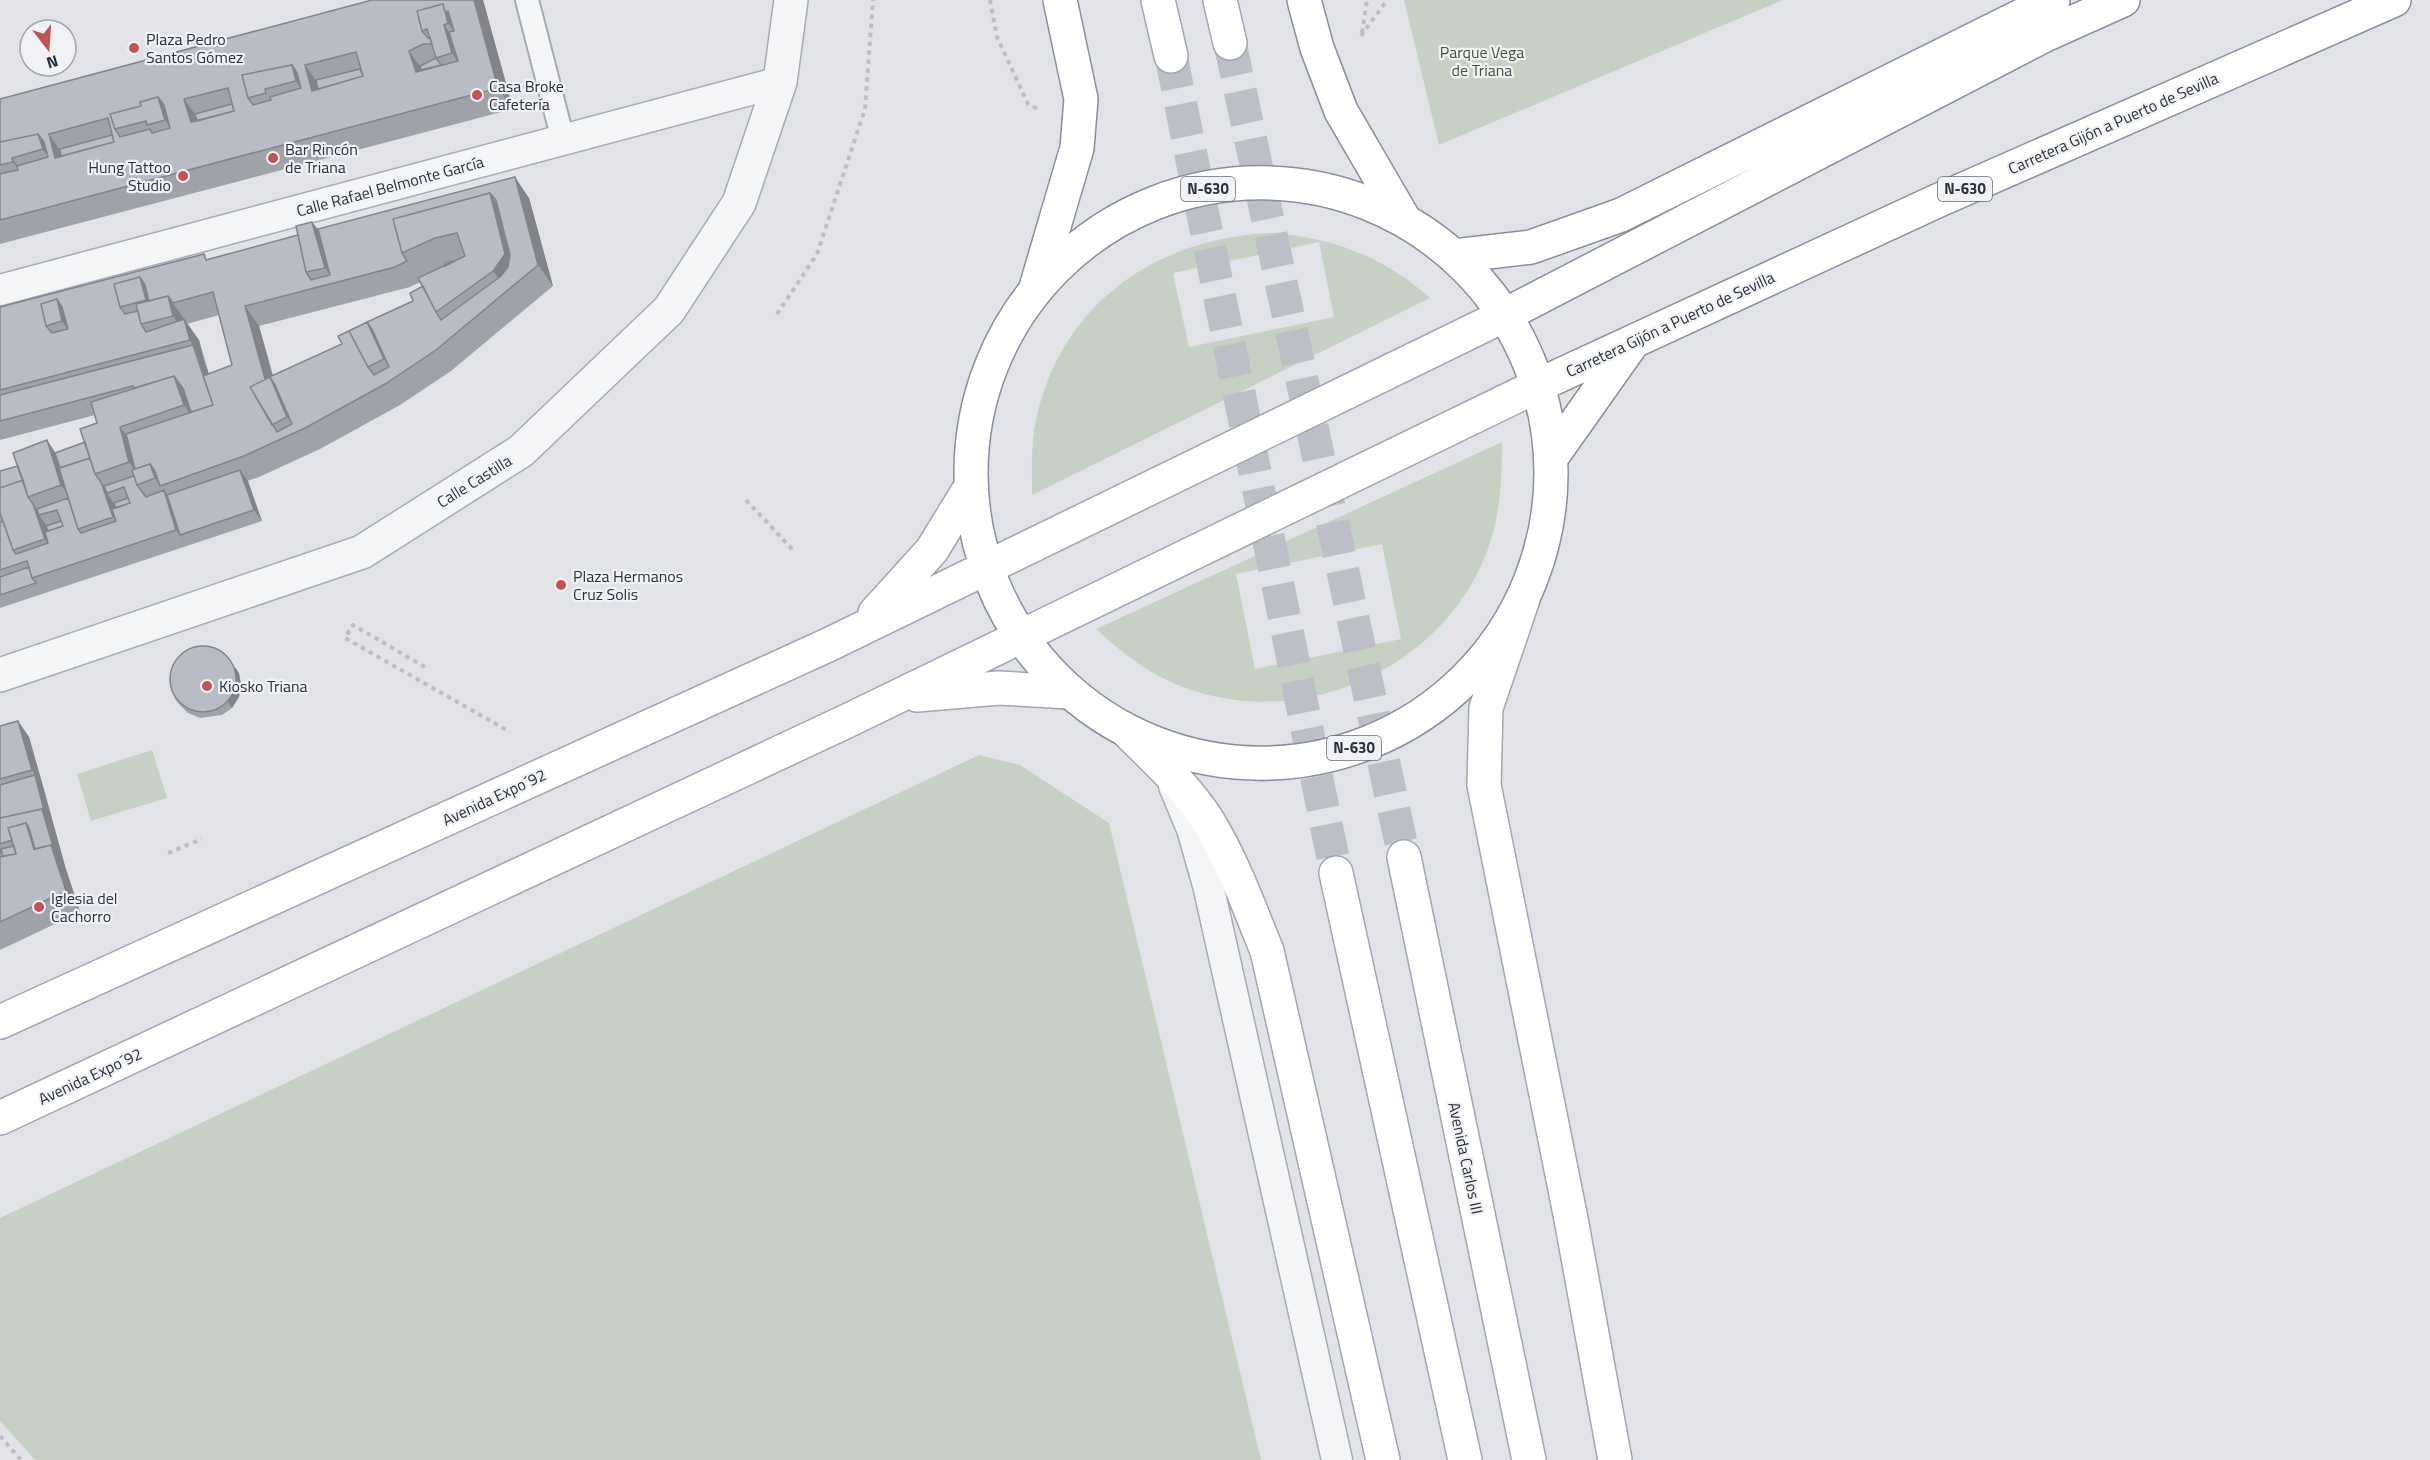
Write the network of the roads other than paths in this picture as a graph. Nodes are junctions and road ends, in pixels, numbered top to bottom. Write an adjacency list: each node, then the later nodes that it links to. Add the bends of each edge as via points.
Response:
1 (527, 0): 13 (street)
2 (791, 0): 12 (street, Calle Castilla)
3 (1060, 0): 17 (main road, N-630, via 1082,99 1077,148)
4 (1158, 0): 11 (main road)
5 (1220, 0): 10 (main road)
6 (1304, 0): 14 (main road, N-630, via 1341,111)
7 (2053, 0): 15 (main road, via 1621,215 1531,247)
8 (2123, 0): 18 (main road, via 2045,35)
9 (2394, 0): 19 (main road, Carretera Gijón a Puerto de Sevilla / N-630, via 1957,192)
10 (1230, 43)
11 (1171, 56)
12 (780, 82): 13 (street, Calle Rafael Belmonte García); 27 (street, Calle Castilla, via 739,203 669,310 521,451 362,552)
13 (563, 140): 16 (street, Calle Rafael Belmonte García)
14 (1405, 221): 15 (main road, N-630); 17 (main road, N-630, via 1364,201 1321,189 1275,183 1197,191 1143,208 1103,230 1067,257)
15 (1454, 256): 18 (main road, N-630)
16 (0, 290)
17 (1036, 290): 22 (main road, N-630, via 1006,334 984,383 972,435)
18 (1505, 315): 20 (main road, N-630); 23 (main road, Avenida Expo´92)
19 (1634, 341): 20 (main road, Carretera Gijón a Puerto de Sevilla / N-630); 21 (main road, N-630)
20 (1539, 385): 21 (main road, N-630); 26 (main road, Carretera Gijón a Puerto de Sevilla)
21 (1551, 458): 24 (main road, N-630, via 1551,499 1542,550)
22 (970, 489): 23 (main road, N-630, via 974,528); 25 (main road, via 932,550)
23 (985, 567): 25 (main road, Avenida Expo´92); 26 (main road, N-630)
24 (1523, 598): 30 (main road, N-630, via 1493,648 1454,690 1407,724 1354,748 1297,761 1239,763 1182,753); 40 (main road, via 1486,708 1484,785)
25 (863, 627): 34 (main road, Avenida Expo´92)
26 (1020, 637): 28 (main road, N-630); 29 (main road, Avenida Expo´92)
27 (0, 675)
28 (1069, 692): 29 (main road, via 999,688); 30 (main road, N-630)
29 (897, 697): 35 (main road, Avenida Expo´92)
30 (1128, 732): 31 (main road)
31 (1168, 772): 36 (street, via 1192,829 1208,885); 37 (main road, via 1207,820 1238,878 1267,951)
32 (1404, 857): 39 (main road, Avenida Carlos III)
33 (1336, 873): 38 (main road)
34 (0, 1022)
35 (0, 1118)
36 (1337, 1460)
37 (1383, 1460)
38 (1465, 1460)
39 (1529, 1460)
40 (1615, 1460)

